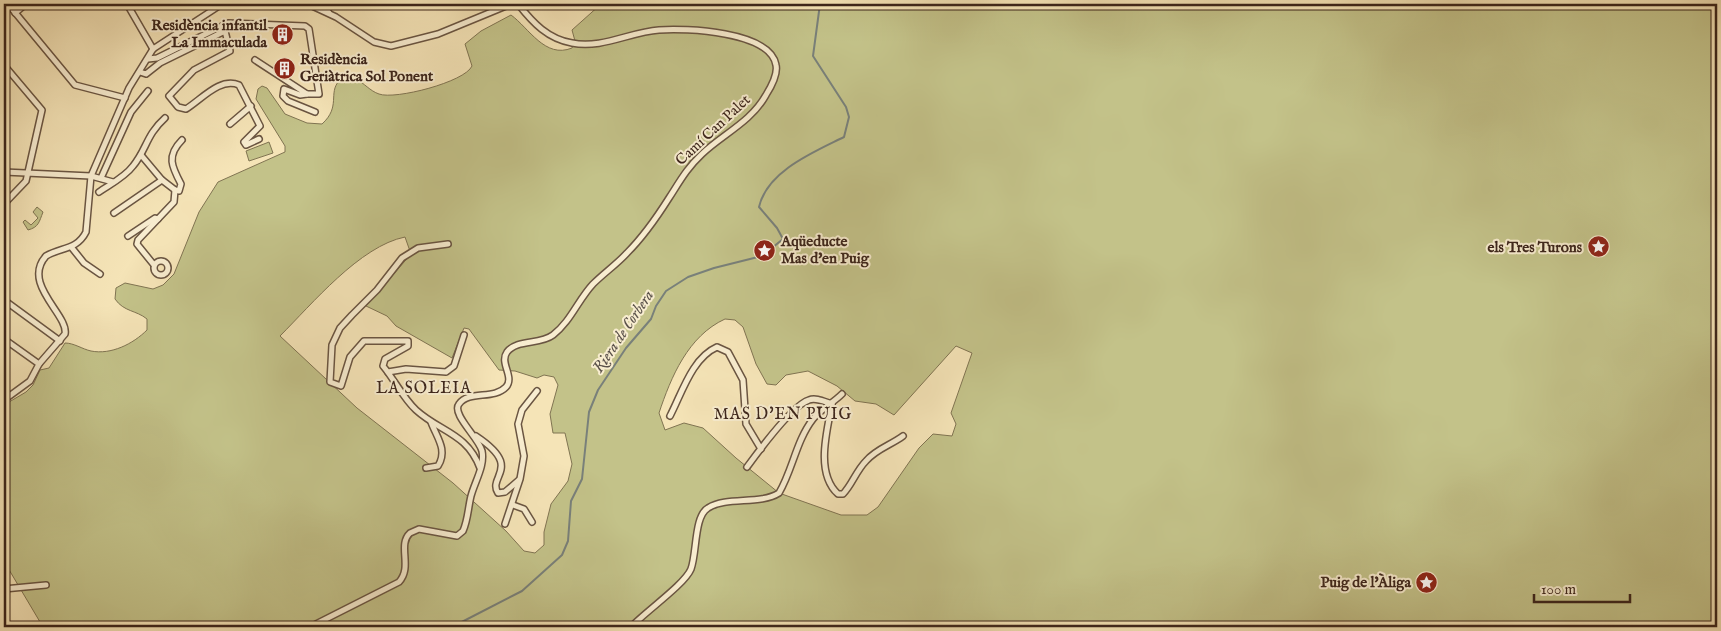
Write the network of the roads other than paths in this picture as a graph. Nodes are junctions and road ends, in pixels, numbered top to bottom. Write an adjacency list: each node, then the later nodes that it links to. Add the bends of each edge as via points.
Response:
1 (8, 4): 10 (street)
2 (26, 4): 10 (street)
3 (127, 4): 12 (street)
4 (244, 4): 12 (street, via 219,6)
5 (252, 4): 6 (street)
6 (306, 4): 11 (street)
7 (327, 4): 11 (street, via 326,10)
8 (511, 4): 11 (street, via 438,34 391,46 374,42)
9 (518, 4): 55 (street, Camí Can Palet, via 540,29 567,42 589,44 658,30 726,34 749,40 763,48 775,60 776,71 766,96 756,109 684,172 639,241 594,284 568,320 544,340 517,345 508,351 504,360 508,384 500,392 460,403 457,408 459,416)
10 (15, 13): 19 (street, via 75,85)
11 (332, 15)
12 (153, 49): 13 (street)
13 (148, 59): 16 (street); 18 (street, via 157,58 228,22 305,26 309,29 319,94)
14 (256, 60): 18 (street)
15 (4, 65): 28 (street, via 42,110)
16 (140, 72): 19 (street); 20 (street, via 146,74 160,63 225,31 230,51 194,70 170,96 178,107 186,108 232,82 239,85)
17 (148, 91): 30 (street, via 131,112)
18 (308, 94): 21 (street, via 300,95 284,89 282,92 288,101)
19 (125, 98): 29 (street)
20 (251, 106): 23 (street); 24 (street, via 260,126 244,142 246,145)
21 (315, 112)
22 (165, 118): 26 (street, via 147,138)
23 (230, 124)
24 (259, 139)
25 (182, 140): 33 (street, via 171,154 170,163 181,184 178,191)
26 (141, 155): 31 (street); 32 (street, via 132,168)
27 (4, 172): 28 (street)
28 (26, 173): 29 (street); 35 (street, via 26,181)
29 (91, 176): 30 (street); 40 (street, via 86,232)
30 (101, 178): 32 (street)
31 (162, 180): 33 (street); 36 (street)
32 (113, 182): 34 (street)
33 (175, 190): 37 (street, via 174,202)
34 (99, 192)
35 (4, 204)
36 (114, 213)
37 (158, 219): 38 (street); 41 (street, via 137,244)
38 (128, 236)
39 (448, 244): 48 (street, via 418,248 402,258 377,290 340,328 332,345 330,382 341,386 350,357 364,341 408,340 408,346 383,362)
40 (72, 248): 42 (street, via 84,263); 46 (street, via 51,253 40,266 42,286 66,330)
41 (154, 265): 41 (street, via 159,260 168,261 168,271 162,275 155,272)
42 (100, 274)
43 (4, 300): 46 (street)
44 (464, 335): 48 (street, via 454,366 446,372 406,369)
45 (4, 339): 47 (street)
46 (60, 341): 47 (street)
47 (40, 364): 51 (street, via 25,386)
48 (388, 372): 54 (street, via 413,408)
49 (537, 391): 61 (street, via 522,410 518,424 524,456)
50 (842, 394): 52 (street)
51 (4, 400)
52 (832, 404): 56 (street, via 825,470 838,494 848,489 866,460); 57 (street, via 811,399 804,402); 68 (street, via 818,413 808,426 794,452 780,493 719,504 704,512 698,523 697,548 684,581)
53 (670, 416): 57 (street, via 698,361 711,349 723,348 743,380 746,424)
54 (430, 422): 59 (street, via 443,448 438,466); 60 (street, via 467,444)
55 (475, 436): 60 (street, via 482,453); 61 (street, via 500,457 498,494)
56 (902, 436)
57 (761, 448): 58 (street)
58 (747, 467)
59 (426, 468)
60 (480, 469): 67 (street, via 460,534 419,529 410,533 405,543 406,568 399,582)
61 (520, 479): 62 (street)
62 (513, 506): 63 (street, via 524,509); 64 (street)
63 (532, 522)
64 (505, 524)
65 (46, 585): 66 (street)
66 (4, 589)
67 (310, 627)
68 (631, 627)

